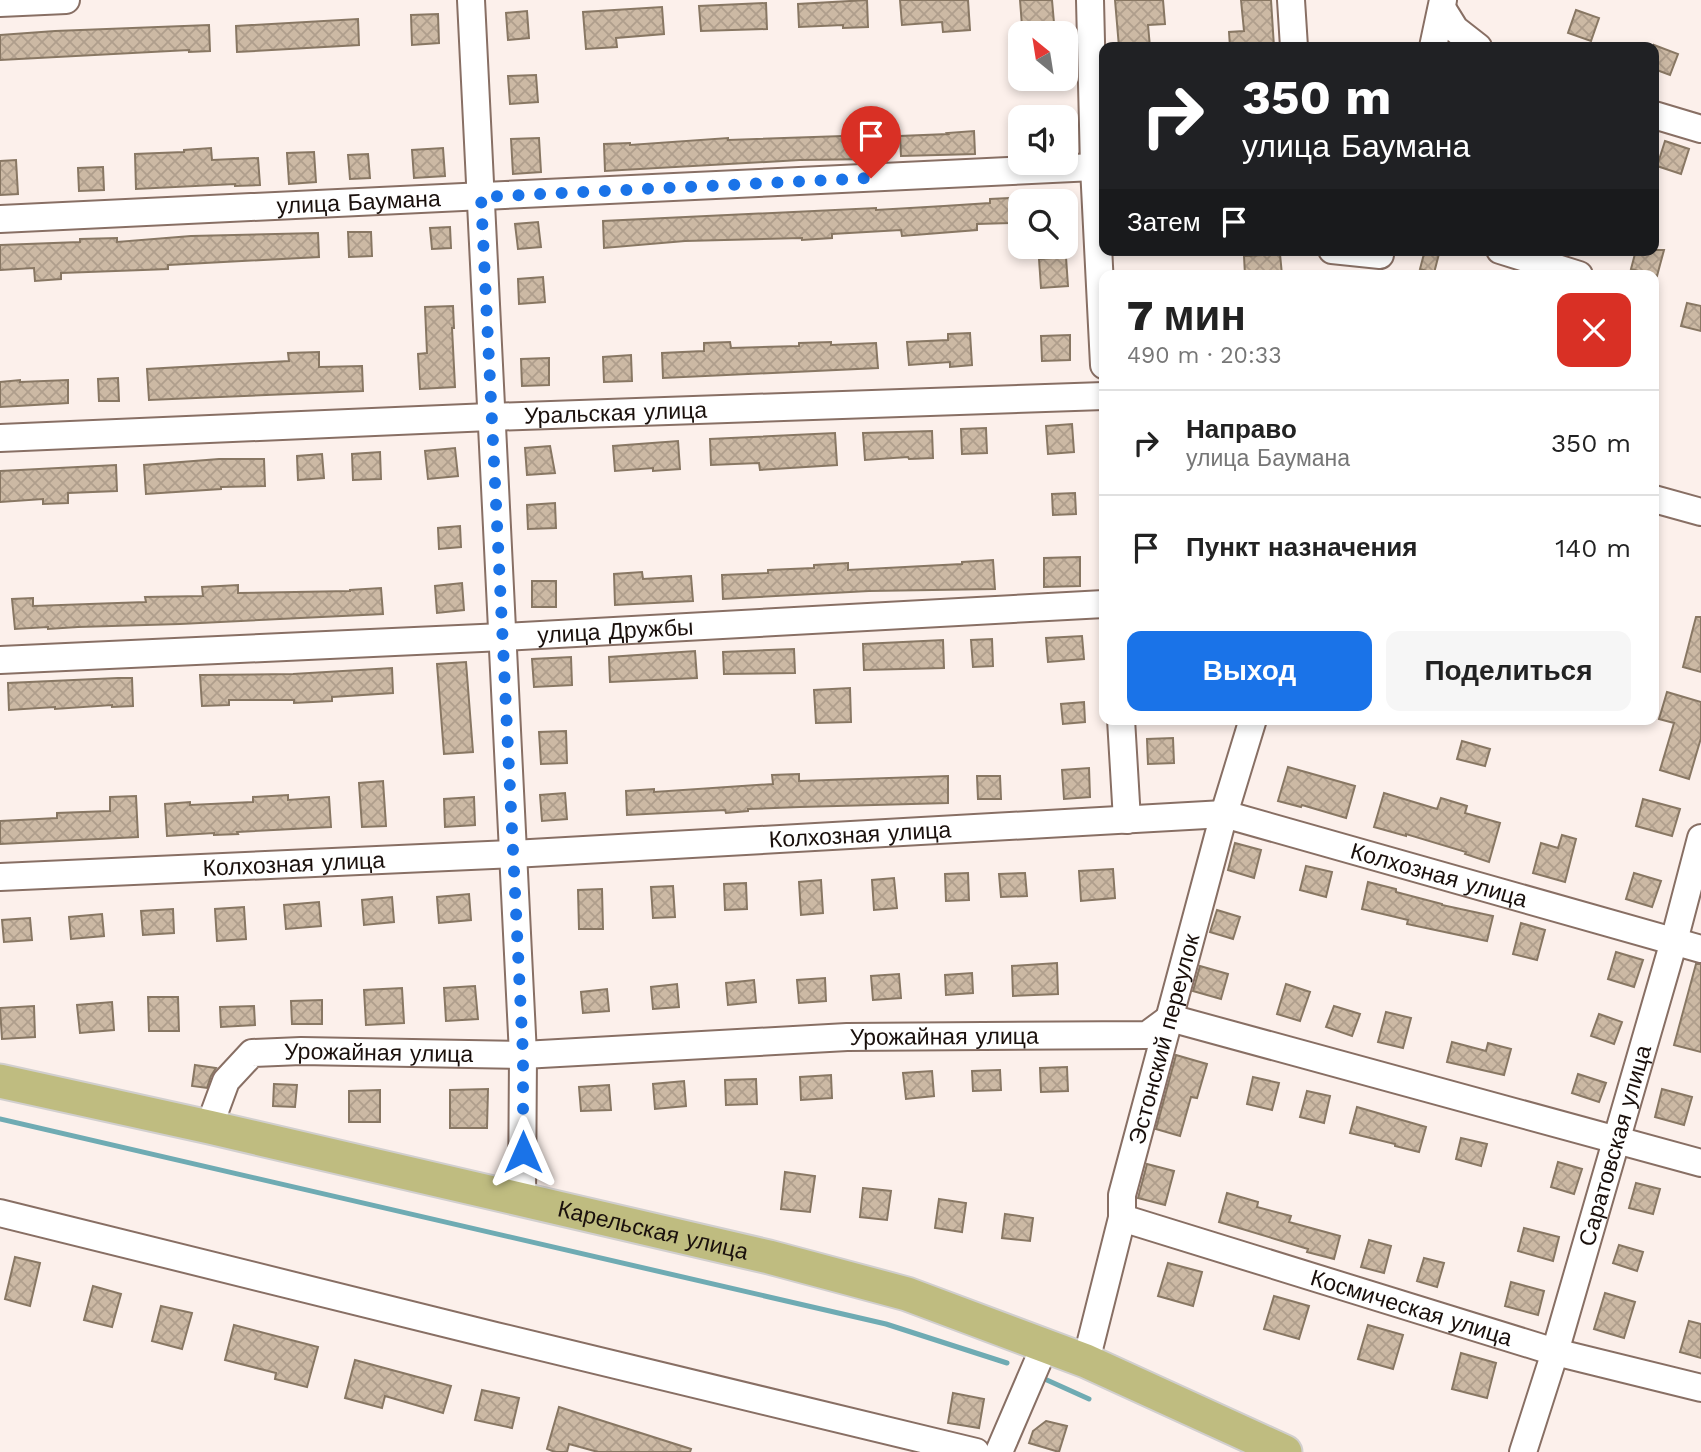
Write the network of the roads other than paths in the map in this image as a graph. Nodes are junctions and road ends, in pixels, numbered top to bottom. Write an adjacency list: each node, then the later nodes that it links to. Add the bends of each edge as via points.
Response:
1 (66, 0): 5 (street)
2 (471, 0): 13 (street)
3 (1090, 0): 12 (street)
4 (1291, 0): 7 (street)
5 (0, 3)
6 (1443, 4): 8 (street); 9 (street, via 1455,29)
7 (1294, 42)
8 (1434, 42)
9 (1472, 42)
10 (1659, 116): 11 (street)
11 (1701, 129)
12 (1094, 167): 13 (street, улица Баумана); 18 (street)
13 (481, 197): 14 (street, улица Баумана); 21 (street)
14 (0, 219)
15 (1360, 256): 17 (street)
16 (1519, 256): 19 (street)
17 (1379, 260)
18 (1099, 270)
19 (1563, 270)
20 (1099, 396): 21 (street, Уральская улица)
21 (491, 417): 22 (street, Уральская улица); 26 (street)
22 (0, 438)
23 (1659, 500): 24 (street)
24 (1701, 512)
25 (1099, 604): 26 (street, улица Дружбы)
26 (503, 637): 27 (street, улица Дружбы); 33 (street)
27 (0, 660)
28 (1121, 725): 31 (street)
29 (1251, 725): 30 (street, Эстонский переулок)
30 (1224, 814): 31 (street, Колхозная улица); 35 (street, Колхозная улица); 37 (street, Эстонский переулок)
31 (1127, 820): 33 (street, Колхозная улица)
32 (1701, 838): 35 (street, Саратовская улица)
33 (513, 854): 34 (street, Колхозная улица); 38 (street)
34 (0, 877)
35 (1674, 941): 36 (street, Колхозная улица); 41 (street, Саратовская улица)
36 (1701, 949)
37 (1170, 1018): 38 (street, Урожайная улица, via 1147,1035 847,1037); 41 (street); 45 (street, Эстонский переулок, via 1122,1195)
38 (523, 1055): 40 (street, Урожайная улица, via 252,1053 226,1081); 43 (street)
39 (0, 1081): 40 (main road, Карельская улица)
40 (209, 1127): 43 (main road, Карельская улица)
41 (1616, 1139): 42 (street); 47 (street, Саратовская улица)
42 (1701, 1163)
43 (522, 1200): 46 (main road, Карельская улица, via 894,1291)
44 (0, 1213): 50 (street)
45 (1122, 1218): 47 (street, Космическая улица); 48 (street, Эстонский переулок)
46 (1045, 1345): 48 (main road, Карельская улица); 51 (street)
47 (1555, 1352): 49 (street, Космическая улица); 53 (street, Саратовская улица)
48 (1086, 1361): 52 (main road, Карельская улица)
49 (1701, 1388)
50 (976, 1452)
51 (999, 1452)
52 (1285, 1452)
53 (1524, 1452)

